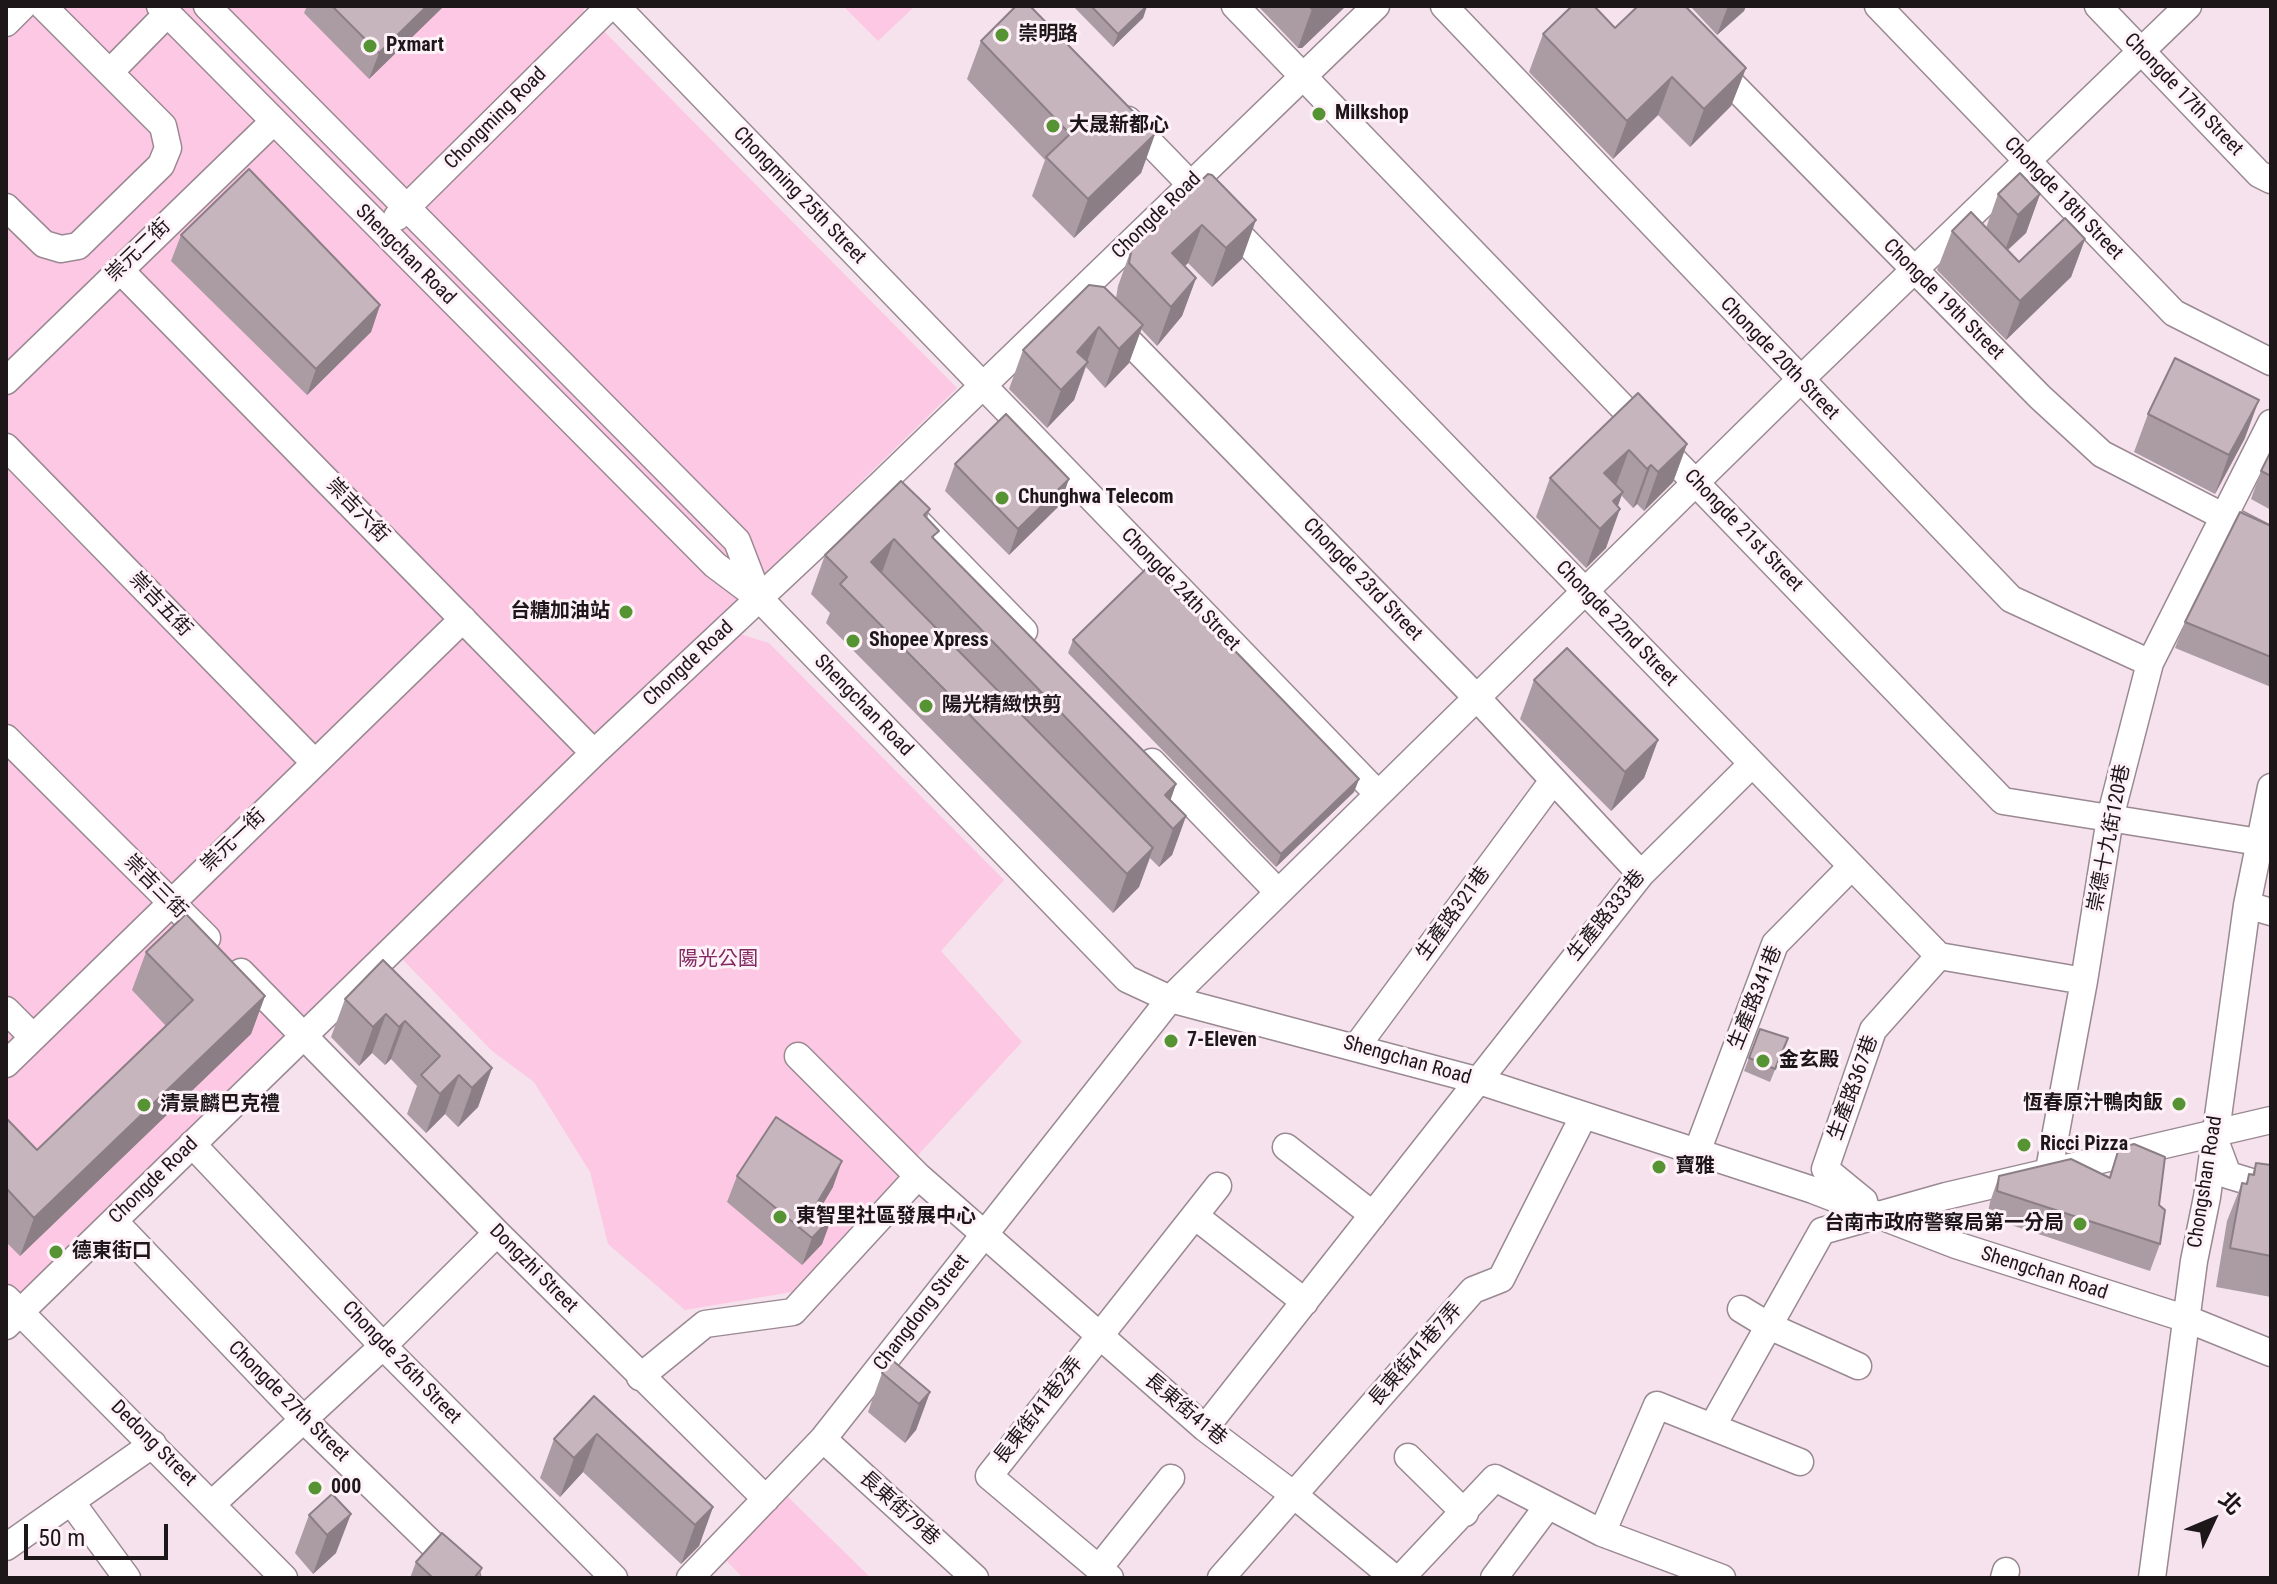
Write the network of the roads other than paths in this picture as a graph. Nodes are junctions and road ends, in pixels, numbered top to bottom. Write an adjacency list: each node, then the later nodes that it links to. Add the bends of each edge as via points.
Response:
1 (23, 6): 12 (street)
2 (43, 6): 15 (street)
3 (207, 6): 22 (street, Shengchan Road)
4 (613, 6): 22 (street, Chongming Road); 31 (street, Chongming 25th Street)
5 (1235, 6): 16 (street, Chongde 21st Street)
6 (1376, 6): 16 (street, Chongde Road)
7 (1444, 6): 30 (street, Chongde 20th Street)
8 (1878, 6): 19 (street, Chongde 18th Street)
9 (2098, 6): 14 (street, Chongde 17th Street)
10 (2188, 6): 14 (street, Changdong Street)
11 (164, 10): 15 (street); 18 (street, Shengchan Road)
12 (6, 23)
13 (1698, 50): 26 (street, Chongde 19th Street)
14 (2141, 51): 19 (street, Changdong Street); 20 (street, Chongde 17th Street, via 2259,174)
15 (111, 71): 23 (street, via 163,126 168,148 161,165 78,246 44,244)
16 (1303, 76): 21 (street, Chongde Road); 34 (street, Chongde 21st Street)
17 (1114, 106): 21 (street, Chongde 22nd Street)
18 (273, 122): 24 (street, Shengchan Road); 25 (street, 崇元二街)
19 (2027, 162): 26 (street, Changdong Street); 28 (street, Chongde 18th Street, via 2174,313)
20 (2271, 180)
21 (1191, 183): 27 (street, Chongde Road); 38 (street, Chongde 22nd Street)
22 (407, 206): 24 (street, Chongming Road); 39 (street, Shengchan Road, via 737,541)
23 (6, 207)
24 (381, 232): 39 (street, Shengchan Road, via 715,565)
25 (120, 270): 29 (street, 崇元二街); 40 (street, 崇吉六街)
26 (1914, 270): 30 (street, Changdong Street); 36 (street, Chongde 19th Street, via 2102,454)
27 (1080, 290): 31 (street, Chongde Road); 43 (street, Chongde 23rd Street)
28 (2271, 362)
29 (6, 381)
30 (1799, 381): 34 (street, Changdong Street); 42 (street, Chongde 20th Street, via 2011,599)
31 (981, 387): 35 (street, Chongde Road); 51 (street, Chongde 24th Street)
32 (2271, 423): 36 (street, 崇德十九街120巷)
33 (6, 447): 47 (street, 崇吉五街)
34 (1696, 482): 38 (street, Changdong Street); 52 (street, Chongde 21st Street, via 2003,801)
35 (881, 484): 39 (street, Chongde Road); 41 (street)
36 (2221, 517): 37 (street, Chongde 19th Street); 42 (street, 崇德十九街120巷)
37 (2271, 541)
38 (1584, 592): 43 (street, Changdong Street); 48 (street, Chongde 22nd Street)
39 (759, 598): 46 (street, Chongde Road); 61 (street, Shengchan Road, via 1127,979)
40 (463, 619): 46 (street, 崇吉六街); 47 (street, 崇元一街)
41 (1047, 654)
42 (2150, 663): 52 (street, 崇德十九街120巷)
43 (1478, 699): 49 (street, Chongde 23rd Street); 51 (street, Changdong Street)
44 (6, 738): 57 (street, 崇吉三街)
45 (1135, 744): 56 (street)
46 (594, 753): 63 (street, Chongde Road)
47 (315, 763): 57 (street, 崇元一街)
48 (1752, 764): 54 (street, Chongde 22nd Street); 55 (street, 生產路333巷)
49 (1552, 782): 55 (street, Chongde 23rd Street); 65 (street, 生產路321巷)
50 (2271, 787): 53 (street, Chongshan Road)
51 (1378, 794): 56 (street, Changdong Street)
52 (2110, 818): 53 (street, Chongde 21st Street); 60 (street, 崇德十九街120巷)
53 (2259, 842): 58 (street, Chongshan Road)
54 (1851, 867): 59 (street, Chongde 22nd Street); 74 (street, 生產路341巷, via 1775,944)
55 (1641, 874): 68 (street, 生產路333巷)
56 (1278, 892): 61 (street, Changdong Street)
57 (171, 902): 63 (street, 崇吉三街); 64 (street, 崇元一街)
58 (2259, 908): 71 (street, Chongshan Road)
59 (1939, 956): 60 (street); 81 (street, 生產路367巷, via 1873,1030 1825,1169)
60 (2084, 981): 75 (street, 崇德十九街120巷)
61 (1170, 999): 65 (street, Shengchan Road); 84 (street, Changdong Street)
62 (6, 1010): 64 (street)
63 (304, 1035): 72 (street, Chongde Road); 83 (street, Dongzhi Street)
64 (33, 1037): 67 (street, 崇元一街)
65 (1357, 1046): 68 (street, Shengchan Road)
66 (798, 1056): 76 (street, 長東街41巷)
67 (6, 1064)
68 (1476, 1080): 69 (street, Shengchan Road); 79 (street, 生產路333巷)
69 (1583, 1117): 74 (street, Shengchan Road); 103 (street, 長東街41巷7弄, via 1501,1279 1473,1290)
70 (2271, 1120): 71 (street)
71 (2213, 1136): 75 (street, via 2168,1142); 78 (street, via 2228,1175); 88 (street, Chongshan Road)
72 (192, 1144): 82 (street, Chongde Road); 91 (street, Chongde 26th Street)
73 (1286, 1147): 79 (street)
74 (1697, 1152): 81 (street, Shengchan Road)
75 (2048, 1175): 81 (street, via 1946,1196)
76 (918, 1176): 84 (street, 長東街41巷); 94 (street, via 793,1312 705,1324)
77 (1218, 1186): 80 (street)
78 (2271, 1188)
79 (1373, 1215): 85 (street, 生產路333巷)
80 (1195, 1216): 85 (street); 90 (street)
81 (1882, 1217): 88 (street, Shengchan Road); 89 (street, via 1822,1231)
82 (114, 1221): 87 (street, Chongde Road); 95 (street, Chongde 27th Street)
83 (497, 1233): 91 (street); 94 (street, Dongzhi Street)
84 (982, 1235): 90 (street, 長東街41巷); 98 (street, Changdong Street)
85 (1305, 1302): 97 (street, 生產路333巷)
86 (1741, 1309): 89 (street)
87 (11, 1312): 99 (street, Dedong Street)
88 (2187, 1319): 92 (street, Shengchan Road); 123 (street, Chongshan Road)
89 (1769, 1326): 93 (street); 96 (street)
90 (1098, 1335): 97 (street, 長東街41巷); 111 (street, 長東街41巷2弄, via 989,1476)
91 (383, 1346): 95 (street); 115 (street, Chongde 26th Street)
92 (2271, 1353)
93 (1858, 1366)
94 (640, 1377): 104 (street, Dongzhi Street)
95 (304, 1420): 106 (street); 114 (street, Chongde 27th Street)
96 (1712, 1427): 101 (street); 109 (street, via 1657,1405)
97 (1205, 1428): 103 (street, 長東街41巷)
98 (823, 1439): 104 (street, Changdong Street); 117 (street, 長東街79巷)
99 (153, 1444): 105 (street); 106 (street, Dedong Street)
100 (1408, 1457): 108 (street)
101 (1800, 1462)
102 (1171, 1478): 111 (street)
103 (1294, 1495): 118 (street, 長東街41巷7弄); 119 (street, 長東街41巷)
104 (766, 1499): 116 (street, Changdong Street)
105 (72, 1503): 110 (street); 112 (street)
106 (212, 1504): 113 (street, Dedong Street)
107 (1547, 1507): 108 (street, via 1495,1478); 109 (street); 121 (street)
108 (1465, 1513): 120 (street)
109 (1602, 1533): 122 (street)
110 (6, 1547)
111 (1105, 1573)
112 (127, 1578)
113 (284, 1578)
114 (467, 1578)
115 (614, 1578)
116 (690, 1578)
117 (975, 1578)
118 (1221, 1578)
119 (1394, 1578)
120 (1401, 1578)
121 (1494, 1578)
122 (1722, 1578)
123 (2152, 1578)

